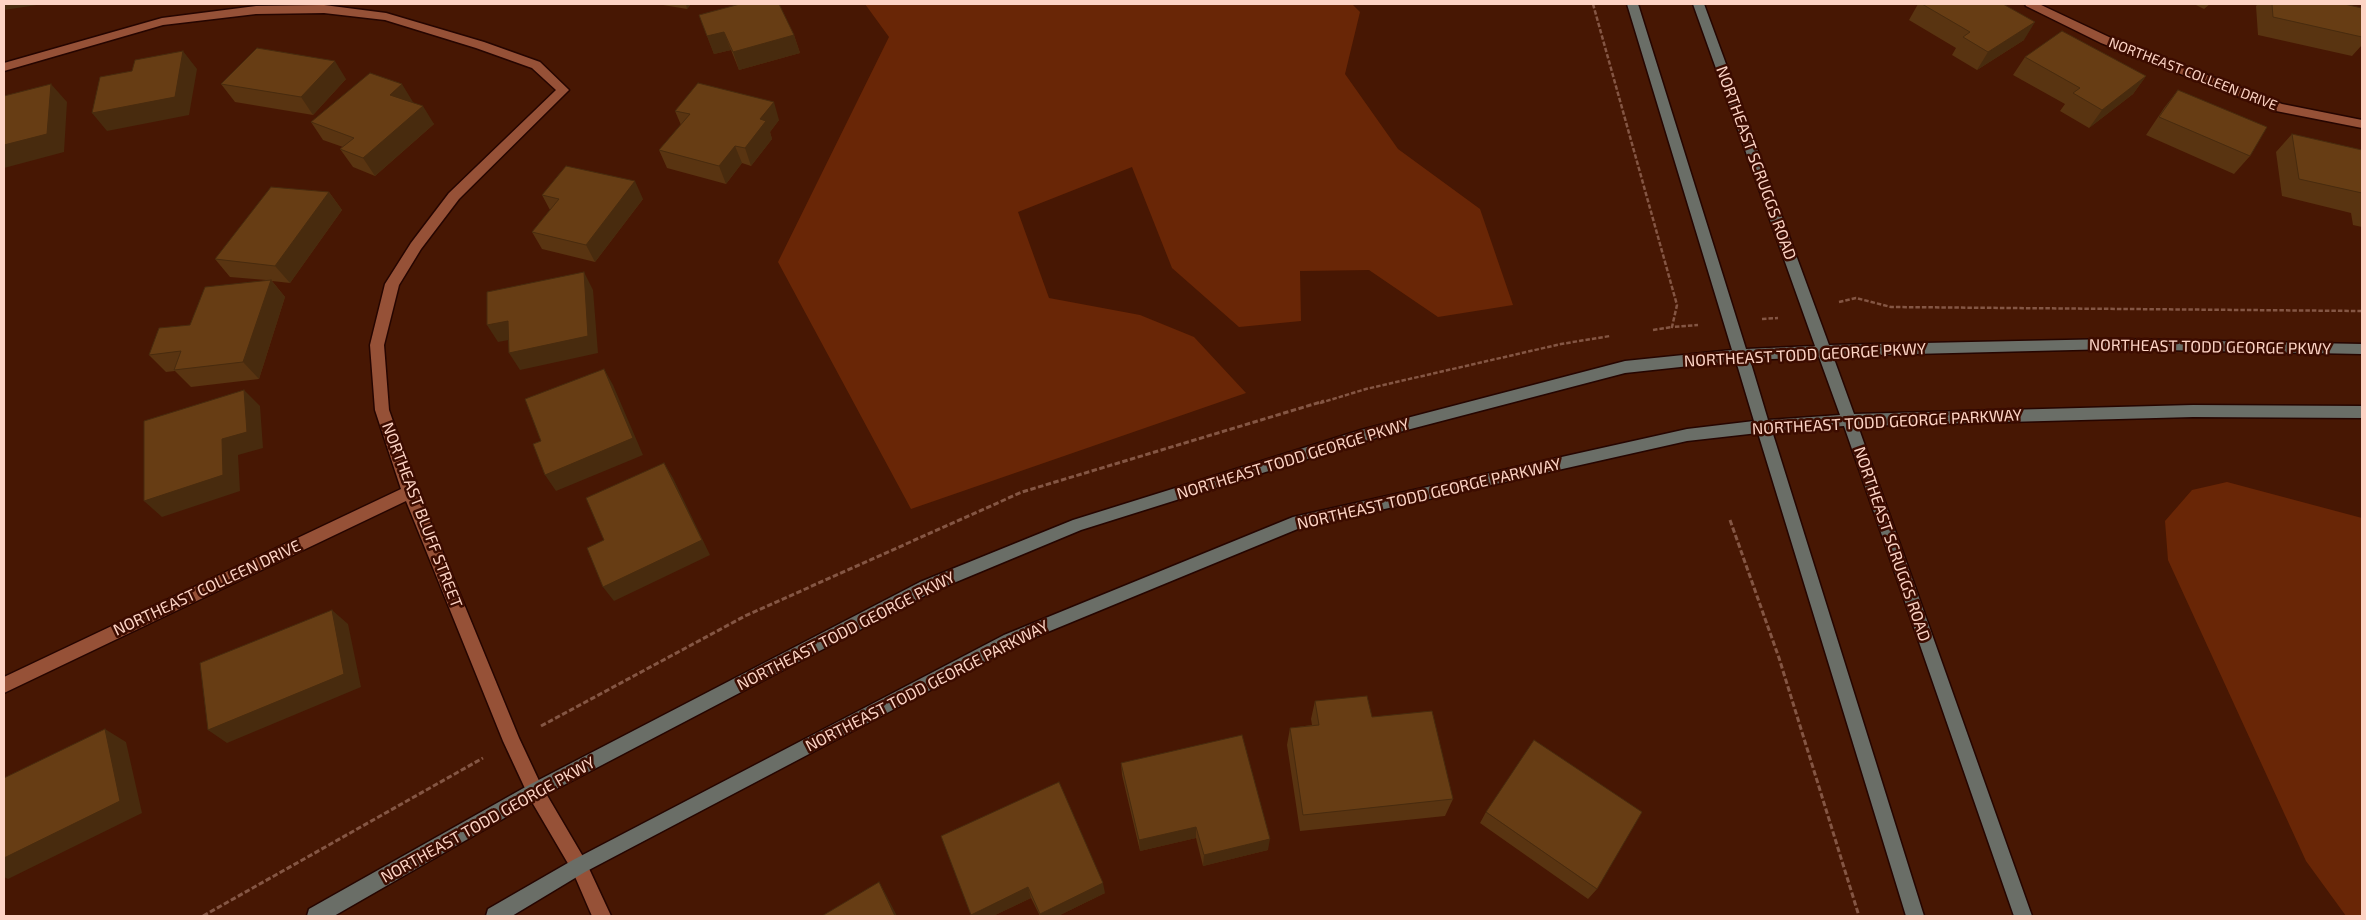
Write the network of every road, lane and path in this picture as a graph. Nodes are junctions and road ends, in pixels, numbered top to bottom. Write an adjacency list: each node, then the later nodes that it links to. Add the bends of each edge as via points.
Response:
1 (1632, 4): 10 (main road)
2 (1698, 4): 9 (main road, NORTHEAST SCRUGGS ROAD)
3 (2030, 4): 5 (street, NORTHEAST COLLEEN DRIVE, via 2105,40 2280,108)
4 (4, 67): 14 (street, NORTHEAST BLUFF STREET, via 162,22 256,10 324,9 386,18 480,45 536,65 564,90 454,196 392,284 377,345 382,410)
5 (2362, 124)
6 (1856, 298): 7 (path, via 1891,307)
7 (2362, 311)
8 (2362, 349): 9 (main road, NORTHEAST TODD GEORGE PKWY, via 2113,344)
9 (1824, 351): 10 (main road, NORTHEAST TODD GEORGE PKWY); 12 (main road, NORTHEAST SCRUGGS ROAD)
10 (1740, 355): 13 (main road); 17 (main road, NORTHEAST TODD GEORGE PKWY, via 1616,370 1361,436 1078,525 926,587)
11 (2362, 412): 12 (main road, NORTHEAST TODD GEORGE PARKWAY, via 2193,411)
12 (1849, 420): 13 (main road, NORTHEAST TODD GEORGE PARKWAY); 24 (main road, NORTHEAST SCRUGGS ROAD)
13 (1762, 426): 18 (main road, NORTHEAST TODD GEORGE PARKWAY, via 1687,435 1298,522 1010,640); 23 (main road)
14 (410, 492): 16 (street, NORTHEAST COLLEEN DRIVE); 17 (street, NORTHEAST BLUFF STREET)
15 (1730, 520): 22 (path, via 1779,658)
16 (4, 685)
17 (535, 792): 18 (street, NORTHEAST BLUFF STREET); 19 (main road, NORTHEAST TODD GEORGE PKWY)
18 (579, 866): 20 (main road, NORTHEAST TODD GEORGE PARKWAY); 21 (street, NORTHEAST BLUFF STREET)
19 (316, 916)
20 (494, 916)
21 (602, 916)
22 (1859, 916)
23 (1915, 916)
24 (2023, 916)

